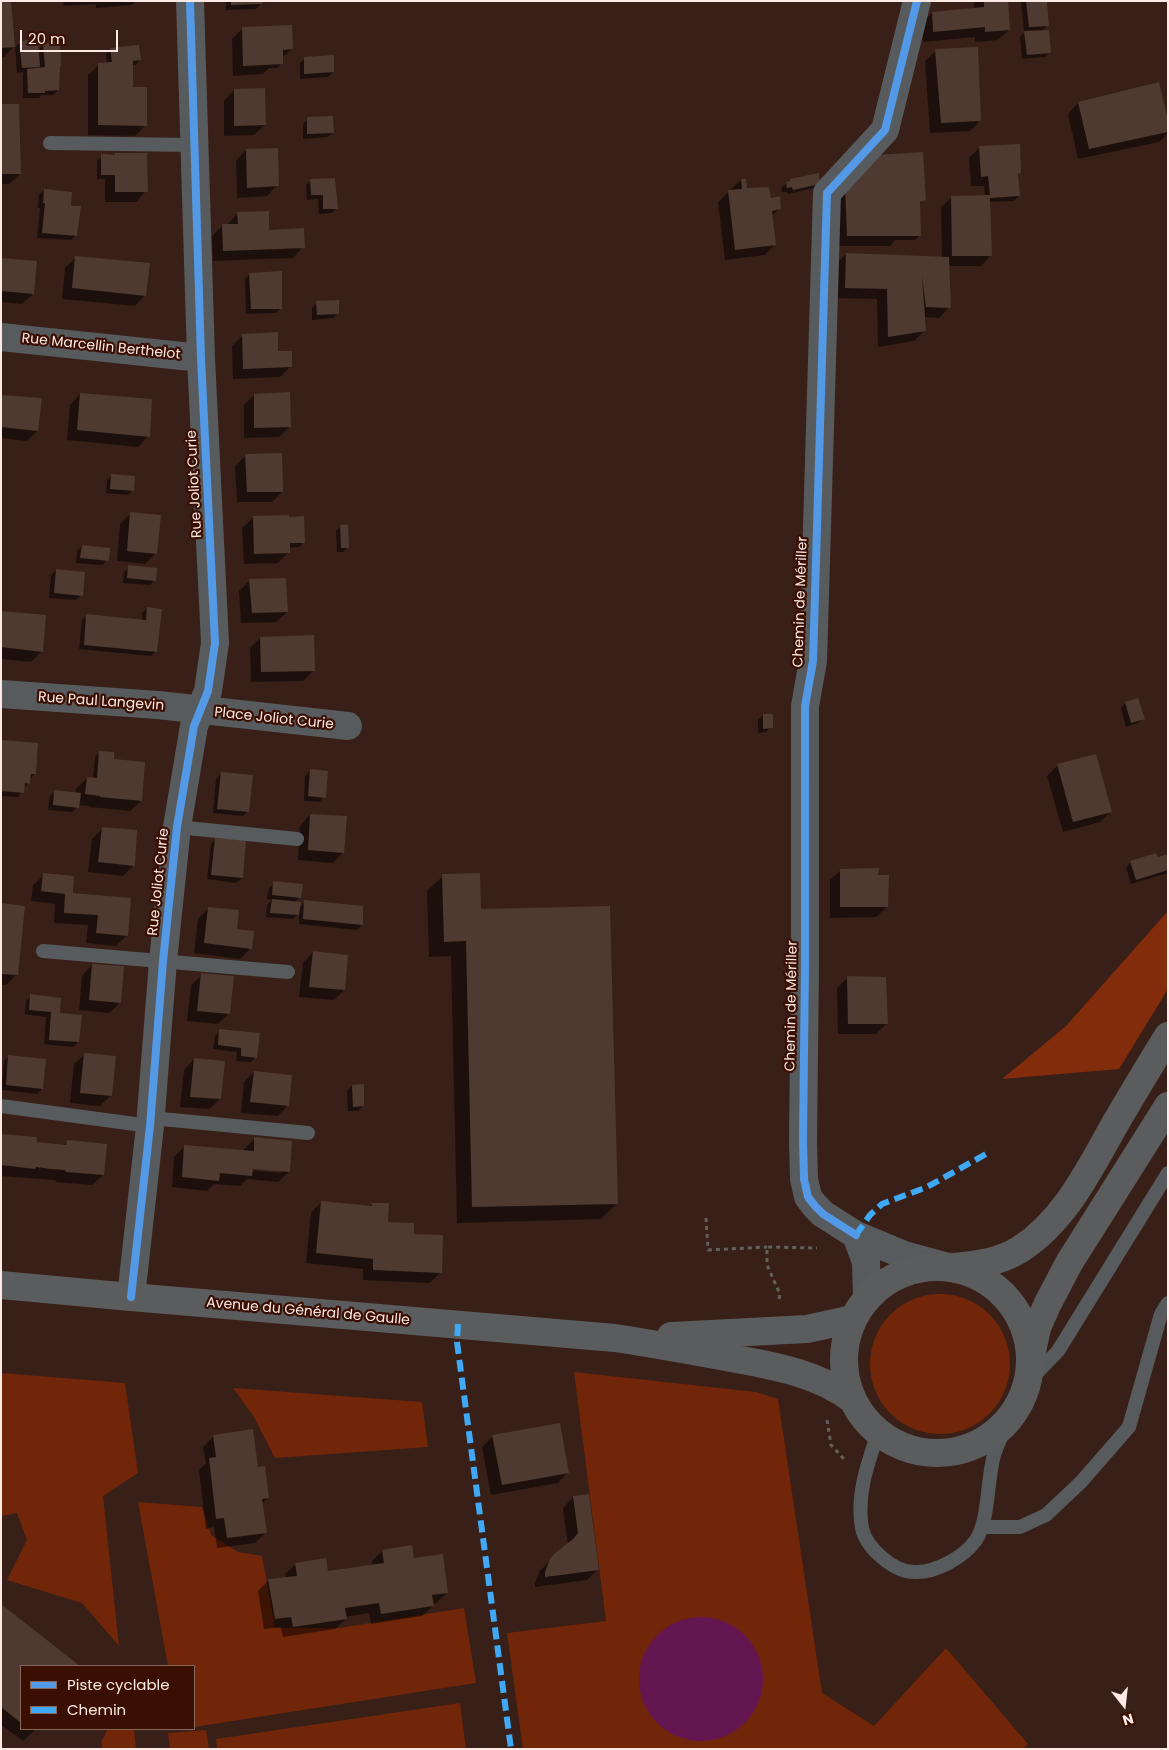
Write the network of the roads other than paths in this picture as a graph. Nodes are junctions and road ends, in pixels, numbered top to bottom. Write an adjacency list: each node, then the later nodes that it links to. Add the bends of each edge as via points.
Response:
1 (190, 1): 4 (street, Rue Joliot Curie)
2 (917, 1): 21 (street, Chemin de Mériller, via 886,130 826,193 813,661 805,706 804,1179 808,1197 823,1214)
3 (50, 143): 4 (lane)
4 (194, 145): 6 (street, Rue Joliot Curie)
5 (1, 337): 6 (street, Rue Marcellin Berthelot)
6 (201, 358): 8 (street, Rue Joliot Curie, via 215,643 208,691)
7 (1, 694): 8 (street, Rue Paul Langevin)
8 (200, 711): 9 (street, Place Joliot Curie); 10 (street, Rue Joliot Curie, via 194,726)
9 (348, 726)
10 (176, 827): 11 (lane, Rue Joliot Curie); 13 (street, Rue Joliot Curie)
11 (297, 839)
12 (43, 951): 13 (lane)
13 (163, 961): 14 (lane); 18 (street, Rue Joliot Curie)
14 (288, 972)
15 (1168, 1036): 22 (main road, Avenue du Général de Gaulle, via 1087,1173 1056,1218 1038,1236 1011,1254 997,1260)
16 (1, 1106): 18 (lane)
17 (1168, 1106): 28 (main road, Avenue du Général de Gaulle, via 1069,1263 1047,1305 1037,1328)
18 (151, 1122): 19 (lane); 24 (street, Rue Joliot Curie)
19 (308, 1133)
20 (1168, 1173): 28 (lane, via 1058,1351)
21 (856, 1235): 22 (street, Chemin de Mériller, via 904,1255); 26 (street, via 866,1262)
22 (952, 1268): 26 (main road, Avenue du Général de Gaulle, via 921,1268 892,1278); 28 (main road, Avenue du Général de Gaulle, via 974,1274 1009,1300 1021,1319 1028,1340)
23 (1, 1285): 24 (main road, Avenue du Général de Gaulle)
24 (131, 1298): 27 (main road, Avenue du Général de Gaulle)
25 (1168, 1303): 32 (lane, via 1161,1314 1128,1427 1081,1482 1046,1515 1020,1527)
26 (860, 1308): 27 (main road, Avenue du Général de Gaulle, via 807,1329); 29 (main road, Avenue du Général de Gaulle, via 847,1335 844,1351 846,1384)
27 (615, 1338): 29 (main road, Avenue du Général de Gaulle, via 784,1368 822,1381)
28 (1029, 1372): 30 (main road, Avenue du Général de Gaulle, via 1020,1400)
29 (853, 1400): 31 (main road, Avenue du Général de Gaulle)
30 (1010, 1417): 31 (main road, Avenue du Général de Gaulle, via 992,1434 971,1446 947,1452 923,1452 900,1445); 32 (lane, via 994,1456)
31 (878, 1432): 32 (lane, via 860,1502 862,1530 873,1549 888,1564 913,1572 933,1569 958,1557 976,1540)
32 (983, 1527)

